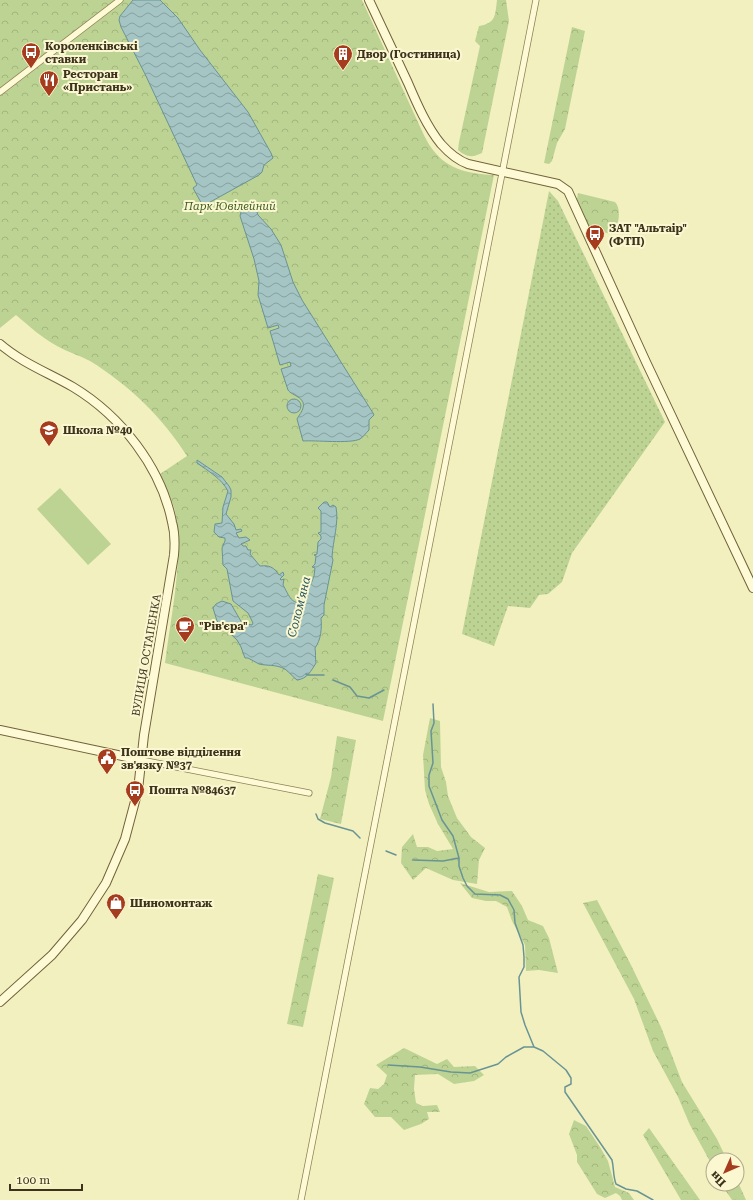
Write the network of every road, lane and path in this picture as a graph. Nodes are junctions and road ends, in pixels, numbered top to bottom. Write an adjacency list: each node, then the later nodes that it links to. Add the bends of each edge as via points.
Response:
1 (120, 0): 4 (street)
2 (369, 0): 5 (street, via 415,100 434,134 458,160)
3 (536, 0): 5 (street)
4 (0, 92)
5 (503, 172): 7 (street, via 558,184 568,191); 12 (street)
6 (0, 344): 9 (street, ВУЛИЦЯ ОСТАПЕНКА, via 19,358 74,388 106,412 127,434 147,462 169,507 175,539 174,555)
7 (753, 588)
8 (0, 730): 9 (street)
9 (141, 760): 10 (street); 11 (street, ВУЛИЦЯ ОСТАПЕНКА, via 131,821 106,883 63,944)
10 (309, 793)
11 (0, 1002)
12 (301, 1200)

